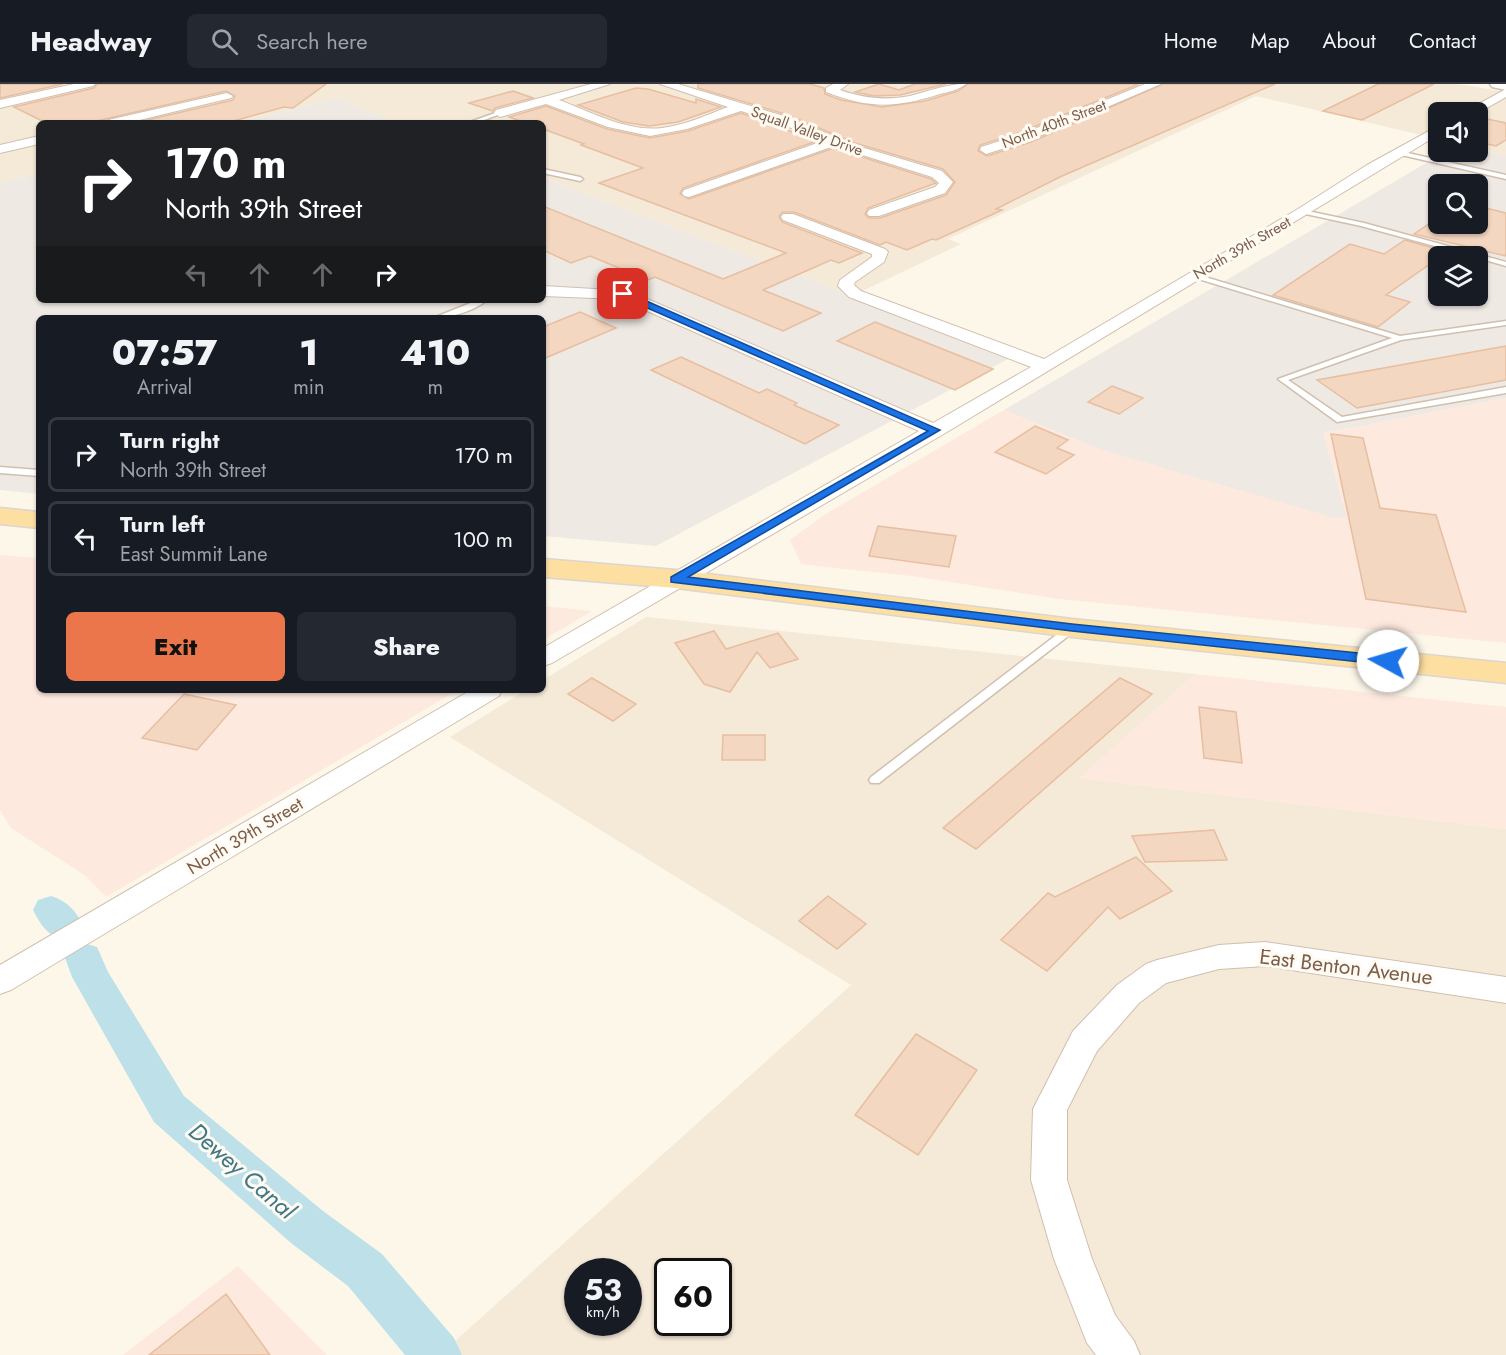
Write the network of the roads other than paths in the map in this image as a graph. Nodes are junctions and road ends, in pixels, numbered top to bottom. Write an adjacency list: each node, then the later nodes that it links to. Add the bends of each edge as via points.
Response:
1 (89, 84): 13 (street)
2 (604, 84): 11 (street)
3 (666, 84): 14 (street, Squall Valley Drive)
4 (842, 84): 5 (street, via 830,90 883,104 902,103)
5 (960, 84)
6 (1155, 84): 22 (street, North 40th Street)
7 (1497, 84): 8 (street)
8 (1506, 86)
9 (208, 90): 16 (street, via 227,96)
10 (1506, 92): 12 (street)
11 (547, 100): 14 (street, via 631,129 651,132); 15 (street)
12 (1488, 102)
13 (0, 104)
14 (740, 107): 20 (street, Squall Valley Drive)
15 (500, 113): 17 (lane)
16 (125, 120)
17 (479, 120)
18 (1428, 136): 23 (street, North 39th Street)
19 (36, 141): 21 (street)
20 (833, 142): 27 (street); 29 (street, Squall Valley Drive, via 937,174 946,182 940,190)
21 (0, 149)
22 (986, 150)
23 (1399, 153): 25 (lane); 28 (street, North 39th Street)
24 (546, 172): 26 (lane)
25 (1506, 177)
26 (580, 179)
27 (689, 193)
28 (1303, 212): 31 (lane, via 1362,224); 32 (street, North 39th Street)
29 (874, 213)
30 (788, 217): 38 (street, via 880,252 879,259 848,279 846,286 855,294)
31 (1506, 264)
32 (1195, 275): 37 (lane); 38 (street, North 39th Street)
33 (546, 291): 40 (street, via 623,294)
34 (478, 303): 35 (lane)
35 (446, 315)
36 (1506, 323): 37 (lane)
37 (1400, 338): 39 (lane, via 1282,379 1340,420)
38 (1045, 366): 40 (street, North 39th Street)
39 (1506, 390)
40 (935, 430): 46 (street, North 39th Street)
41 (0, 470): 42 (lane)
42 (36, 473)
43 (0, 516): 44 (main road)
44 (36, 520)
45 (546, 568): 46 (main road)
46 (675, 579): 47 (main road); 48 (street, North 39th Street)
47 (1072, 627): 49 (main road); 51 (lane)
48 (546, 656)
49 (1506, 673)
50 (485, 693): 52 (street, North 39th Street)
51 (875, 780)
52 (0, 981)
53 (1506, 990): 54 (street, East Benton Avenue, via 1265,954 1219,957 1157,972 1128,994 1085,1041 1050,1109 1049,1180 1073,1259 1101,1329)
54 (1120, 1355)

